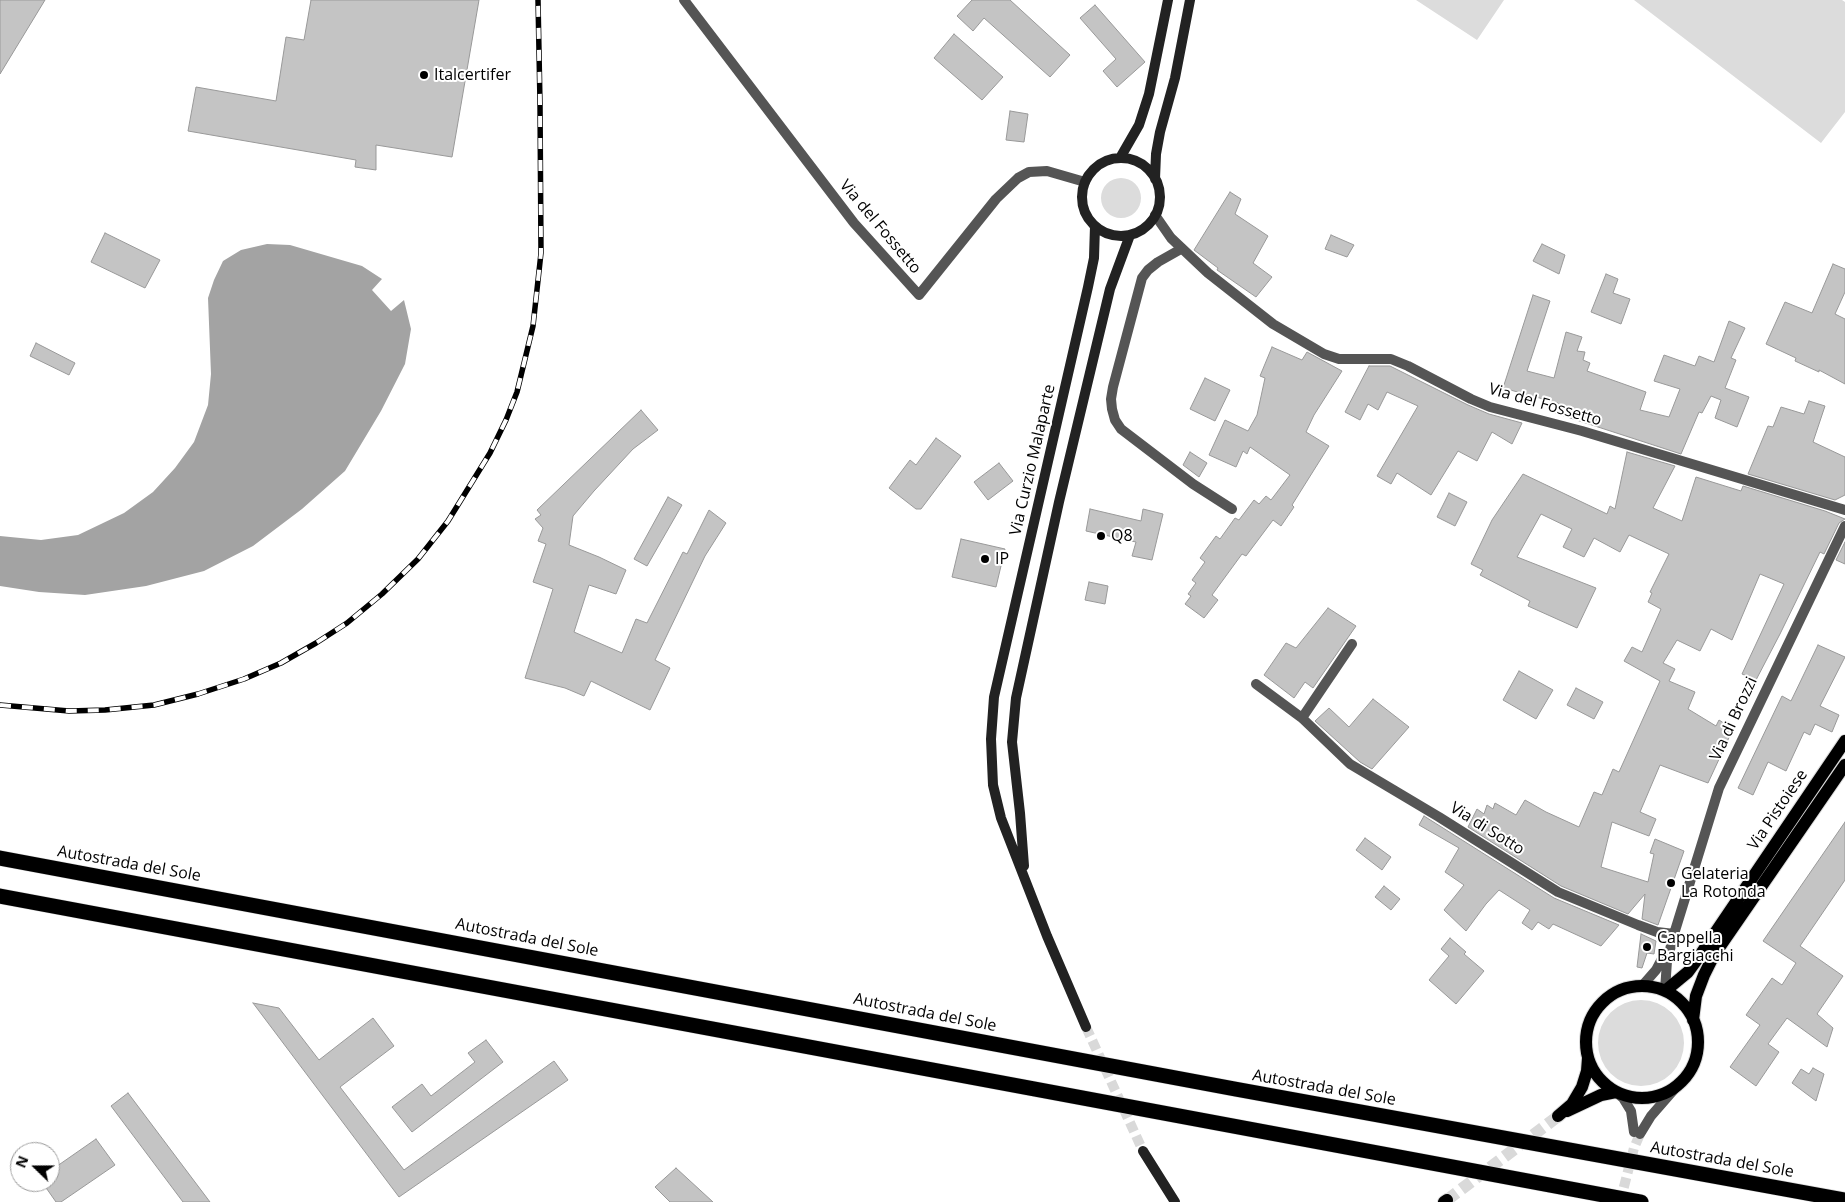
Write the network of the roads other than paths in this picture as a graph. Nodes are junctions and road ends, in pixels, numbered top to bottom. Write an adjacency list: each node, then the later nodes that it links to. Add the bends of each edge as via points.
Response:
1 (684, 0): 6 (street, Via del Fossetto, via 854,223 919,295 996,199 1018,178 1029,172 1042,171)
2 (1168, 0): 4 (street, via 1154,72 1139,125)
3 (1190, 0): 5 (street, via 1160,132)
4 (1120, 158): 5 (street, via 1144,166); 6 (street, via 1103,163)
5 (1155, 179): 7 (street, via 1159,201)
6 (1085, 182): 8 (street, via 1083,205)
7 (1155, 215): 9 (street, via 1144,228); 10 (street, Via del Fossetto)
8 (1095, 226): 9 (street, via 1110,234); 20 (street, Via Curzio Malaparte, via 1094,258 1088,287 992,717 993,785 1001,818)
9 (1130, 235): 20 (street, Via Curzio Malaparte, via 1110,289 1016,698 1012,742)
10 (1181, 249): 11 (street, via 1158,262 1142,278 1113,387 1112,409 1121,429 1193,484); 12 (street, Via del Fossetto, via 1273,324 1324,354 1339,359 1391,359 1490,407 1582,430)
11 (1232, 509)
12 (1845, 510)
13 (1845, 526): 22 (street, Via di Brozzi, via 1718,788)
14 (1352, 644): 16 (street)
15 (1256, 684): 16 (street, Via di Sotto)
16 (1302, 718): 22 (street, Via di Sotto, via 1350,764 1558,892 1657,932)
17 (1845, 741): 24 (main road, Via Pistoiese, via 1696,961)
18 (1845, 765): 25 (main road, Via Pistoiese, via 1714,955 1696,996)
19 (0, 858): 31 (highway, Autostrada del Sole)
20 (1024, 874): 26 (street, Via Curzio Malaparte)
21 (0, 896): 33 (highway)
22 (1674, 934): 23 (street, Via di Brozzi, via 1656,970); 24 (street, Via di Brozzi, via 1667,961)
23 (1642, 986): 24 (main road, Via Pistoiese); 27 (main road, Via Pistoiese, via 1616,993 1596,1010 1586,1036)
24 (1665, 992): 25 (main road, Via Pistoiese, via 1682,1003)
25 (1693, 1020): 28 (main road, Via Pistoiese, via 1697,1037 1696,1055)
26 (1086, 1027)
27 (1587, 1054): 29 (main road, Via Pistoiese, via 1595,1073); 29 (main road, via 1587,1071 1582,1087 1572,1104 1558,1117 1590,1100)
28 (1678, 1085): 29 (main road, Via Pistoiese, via 1648,1098); 29 (street, Via Pistoiese, via 1637,1133 1631,1111)
29 (1616, 1092)
30 (1143, 1151): 32 (street)
31 (1845, 1200)
32 (1175, 1202)
33 (1641, 1202)

